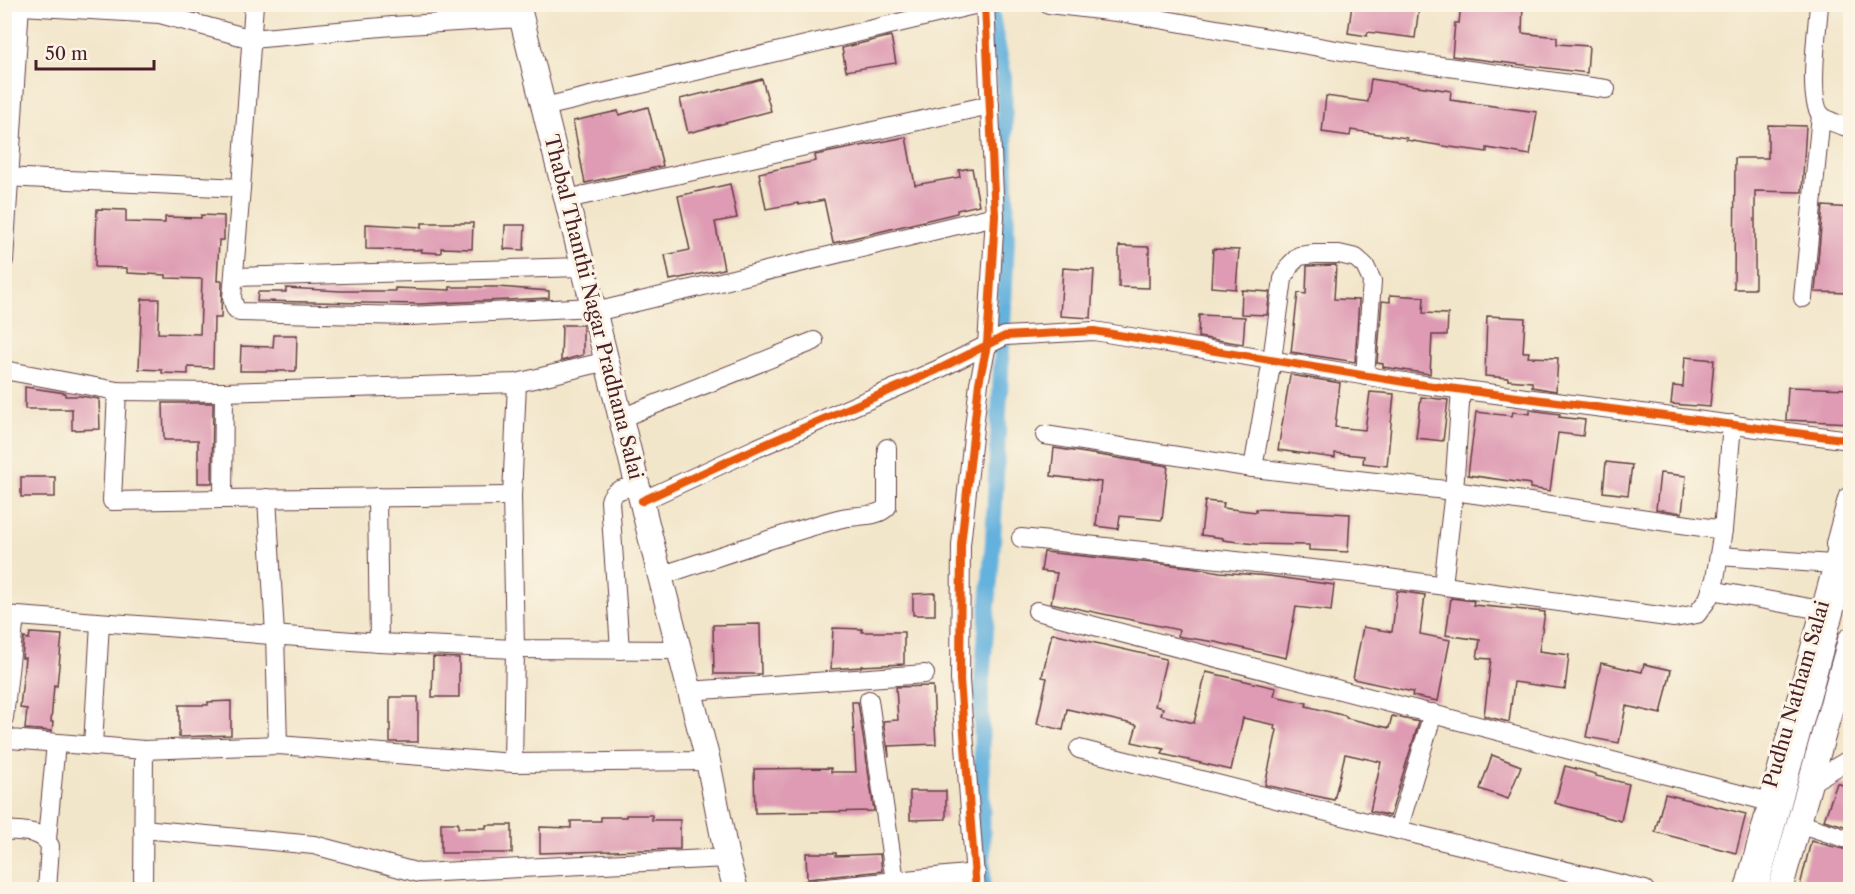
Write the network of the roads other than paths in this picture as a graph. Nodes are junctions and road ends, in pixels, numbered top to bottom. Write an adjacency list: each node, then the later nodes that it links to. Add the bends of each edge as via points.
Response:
1 (254, 4): 8 (street)
2 (978, 4): 11 (street)
3 (985, 4): 10 (street)
4 (1048, 4): 9 (street, via 1125,13 1376,57)
5 (1819, 4): 12 (street, via 1814,82 1815,104)
6 (15, 5): 8 (street, via 160,14); 14 (street)
7 (520, 11): 8 (street); 11 (main road, Thabal Thanthi Nagar Pradhana Salai)
8 (252, 39): 15 (street)
9 (1606, 89)
10 (990, 105): 16 (street); 17 (street)
11 (544, 107): 16 (main road, Thabal Thanthi Nagar Pradhana Salai)
12 (1821, 114): 13 (street); 21 (street)
13 (1851, 128)
14 (6, 177): 15 (street); 18 (street)
15 (241, 188): 20 (street)
16 (567, 199): 19 (main road, Thabal Thanthi Nagar Pradhana Salai)
17 (995, 216): 22 (street); 24 (street)
18 (4, 261)
19 (584, 267): 20 (street); 22 (main road, Thabal Thanthi Nagar Pradhana Salai)
20 (234, 277): 22 (street, via 235,308 245,313 409,316)
21 (1803, 298)
22 (594, 309): 26 (main road, Thabal Thanthi Nagar Pradhana Salai)
23 (814, 341): 33 (street)
24 (994, 342): 25 (street, via 1094,331); 40 (street, via 757,448); 92 (street, via 979,383 961,544 960,680)
25 (1272, 360): 28 (street); 28 (street, via 1283,279 1290,265 1299,256 1339,254 1356,258 1372,281); 38 (street)
26 (607, 361): 29 (street); 33 (main road, Thabal Thanthi Nagar Pradhana Salai)
27 (4, 370): 31 (street)
28 (1365, 376): 30 (street)
29 (517, 382): 32 (street); 41 (street)
30 (1461, 389): 34 (street); 39 (street)
31 (117, 391): 32 (street); 44 (street, via 112,501)
32 (224, 392): 44 (street)
33 (621, 418): 40 (main road, Thabal Thanthi Nagar Pradhana Salai)
34 (1732, 424): 36 (street); 47 (street)
35 (1045, 435): 38 (street)
36 (1851, 440)
37 (887, 448): 51 (street, via 884,510 842,518)
38 (1252, 468): 39 (street)
39 (1454, 491): 47 (street); 52 (street)
40 (640, 493): 51 (main road, Thabal Thanthi Nagar Pradhana Salai); 63 (street, via 615,492 610,501)
41 (512, 496): 42 (street); 62 (street)
42 (377, 497): 43 (street); 61 (street)
43 (267, 498): 44 (street); 59 (street)
44 (223, 499)
45 (1851, 499): 50 (main road, Pudhu Natham Salai)
46 (1851, 528): 99 (highway)
47 (1723, 530): 49 (street)
48 (1021, 538): 52 (street)
49 (1719, 556): 50 (street); 53 (street)
50 (1832, 564): 55 (main road, Pudhu Natham Salai)
51 (660, 576): 64 (main road, Thabal Thanthi Nagar Pradhana Salai)
52 (1443, 585): 53 (street, via 1674,618 1697,614)
53 (1711, 590): 55 (street)
54 (1851, 596): 100 (highway)
55 (1821, 610): 82 (main road, Pudhu Natham Salai)
56 (1037, 611): 68 (street)
57 (10, 616): 58 (street); 69 (street)
58 (100, 623): 59 (street); 73 (street)
59 (275, 634): 61 (street); 72 (street)
60 (1851, 640): 81 (main road, Pudhu Natham Salai)
61 (379, 643): 62 (street)
62 (515, 649): 63 (street); 78 (street)
63 (620, 650): 64 (street)
64 (681, 650): 66 (main road, Thabal Thanthi Nagar Pradhana Salai)
65 (925, 674): 66 (street)
66 (689, 691): 77 (main road, Thabal Thanthi Nagar Pradhana Salai)
67 (869, 700): 91 (street)
68 (1433, 713): 82 (street); 86 (street)
69 (4, 718)
70 (4, 733): 71 (street, via 10,739)
71 (56, 742): 73 (street); 87 (street)
72 (278, 745): 75 (street); 78 (street)
73 (93, 746): 75 (street)
74 (1079, 749): 86 (street)
75 (144, 750): 84 (street)
76 (1851, 759): 79 (street)
77 (708, 761): 78 (street); 89 (main road, Thabal Thanthi Nagar Pradhana Salai)
78 (513, 763)
79 (1833, 768): 80 (street); 81 (street)
80 (1851, 777)
81 (1810, 783): 83 (main road, Pudhu Natham Salai)
82 (1766, 801): 98 (main road, Pudhu Natham Salai)
83 (1798, 823): 88 (street); 101 (main road, Pudhu Natham Salai)
84 (143, 829): 90 (street, via 314,845); 94 (street)
85 (4, 830): 87 (street)
86 (1398, 830): 97 (street)
87 (47, 839): 93 (street)
88 (1851, 840)
89 (727, 858): 90 (street); 95 (main road, Thabal Thanthi Nagar Pradhana Salai)
90 (417, 881)
91 (895, 881): 92 (street); 96 (street)
92 (976, 881)
93 (47, 890)
94 (143, 890)
95 (736, 890)
96 (806, 890)
97 (1645, 890)
98 (1741, 890)
99 (1751, 890)
100 (1770, 890)
101 (1780, 890)

